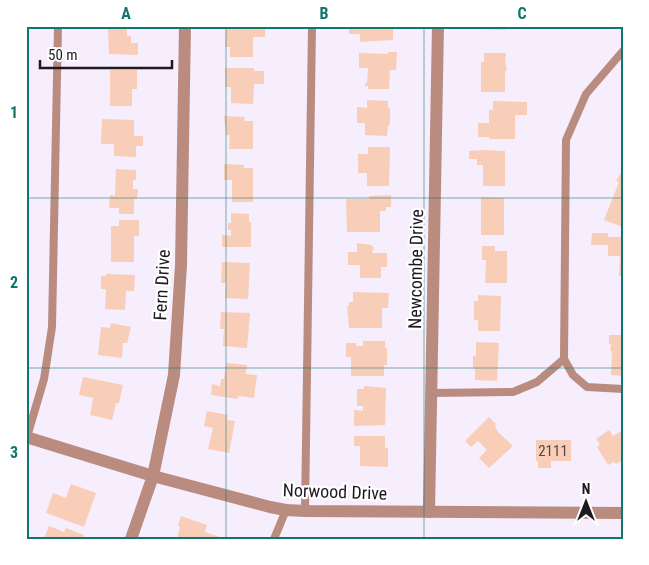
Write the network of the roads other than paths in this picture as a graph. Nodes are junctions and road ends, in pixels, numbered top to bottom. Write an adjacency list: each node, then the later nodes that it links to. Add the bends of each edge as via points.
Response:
1 (58, 26): 9 (lane, via 52,327 44,379)
2 (185, 26): 10 (street, Fern Drive, via 182,265 174,375)
3 (312, 26): 12 (lane)
4 (438, 26): 8 (street, Newcombe Drive)
5 (623, 51): 6 (lane, via 586,94 566,140)
6 (564, 359): 7 (lane, via 573,375 587,387); 8 (lane, via 537,382 513,392)
7 (623, 389)
8 (431, 393): 13 (street, Newcombe Drive)
9 (27, 438): 10 (street, Norwood Drive)
10 (153, 476): 11 (street, Norwood Drive); 15 (street, Fern Drive)
11 (286, 510): 12 (street, Norwood Drive); 16 (lane)
12 (304, 511): 13 (street, Norwood Drive)
13 (429, 512): 14 (street, Norwood Drive)
14 (623, 513)
15 (131, 539)
16 (274, 539)

